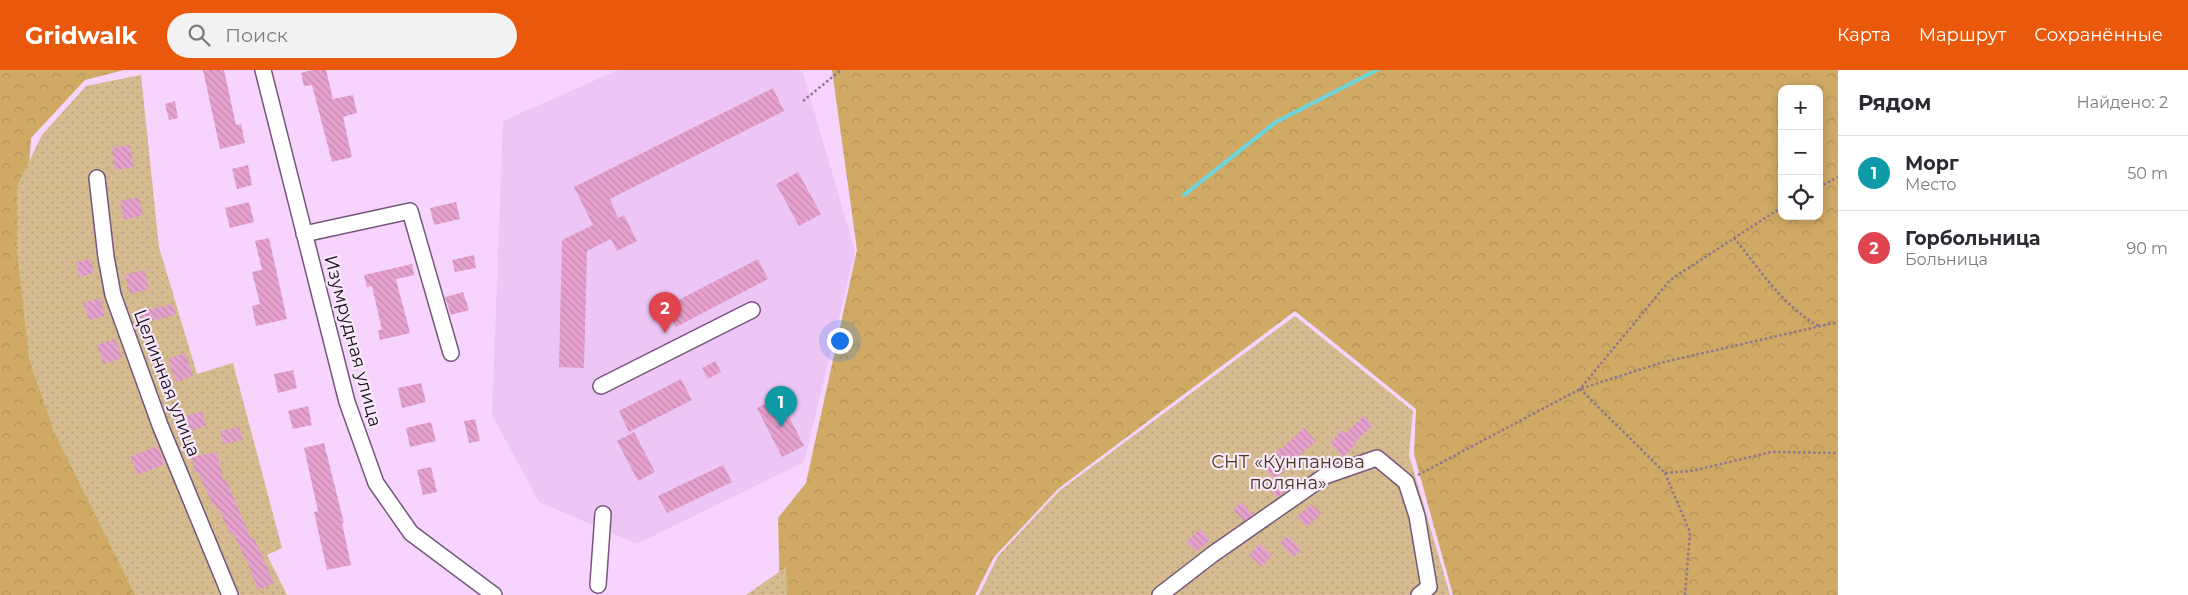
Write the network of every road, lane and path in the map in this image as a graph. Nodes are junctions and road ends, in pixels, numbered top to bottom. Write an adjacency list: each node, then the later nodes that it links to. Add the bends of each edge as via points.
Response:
1 (262, 70): 8 (street, Изумрудная улица)
2 (841, 70): 3 (path)
3 (803, 101)
4 (1838, 176): 6 (path)
5 (97, 178): 23 (street, Целинная улица, via 113,295 160,425)
6 (1823, 185)
7 (1778, 210): 9 (path)
8 (304, 234): 13 (street, Изумрудная улица, via 410,211); 20 (street, Изумрудная улица, via 347,402 376,483 411,533)
9 (1734, 238): 12 (path, via 1778,292 1804,318); 15 (path, via 1670,280)
10 (752, 310): 14 (street)
11 (1838, 322): 12 (path)
12 (1820, 326): 15 (path, via 1660,363)
13 (451, 353)
14 (601, 386)
15 (1580, 389): 17 (path); 18 (path)
16 (1838, 453): 17 (path, via 1771,452 1692,471)
17 (1665, 473): 27 (path, via 1690,532)
18 (1406, 482): 22 (street, via 1418,516); 26 (street, via 1377,458 1326,476)
19 (603, 514): 21 (street)
20 (469, 578): 24 (street, Изумрудная улица); 25 (street)
21 (598, 585)
22 (1424, 591)
23 (230, 595)
24 (477, 595)
25 (494, 595)
26 (1160, 595)
27 (1684, 595)

